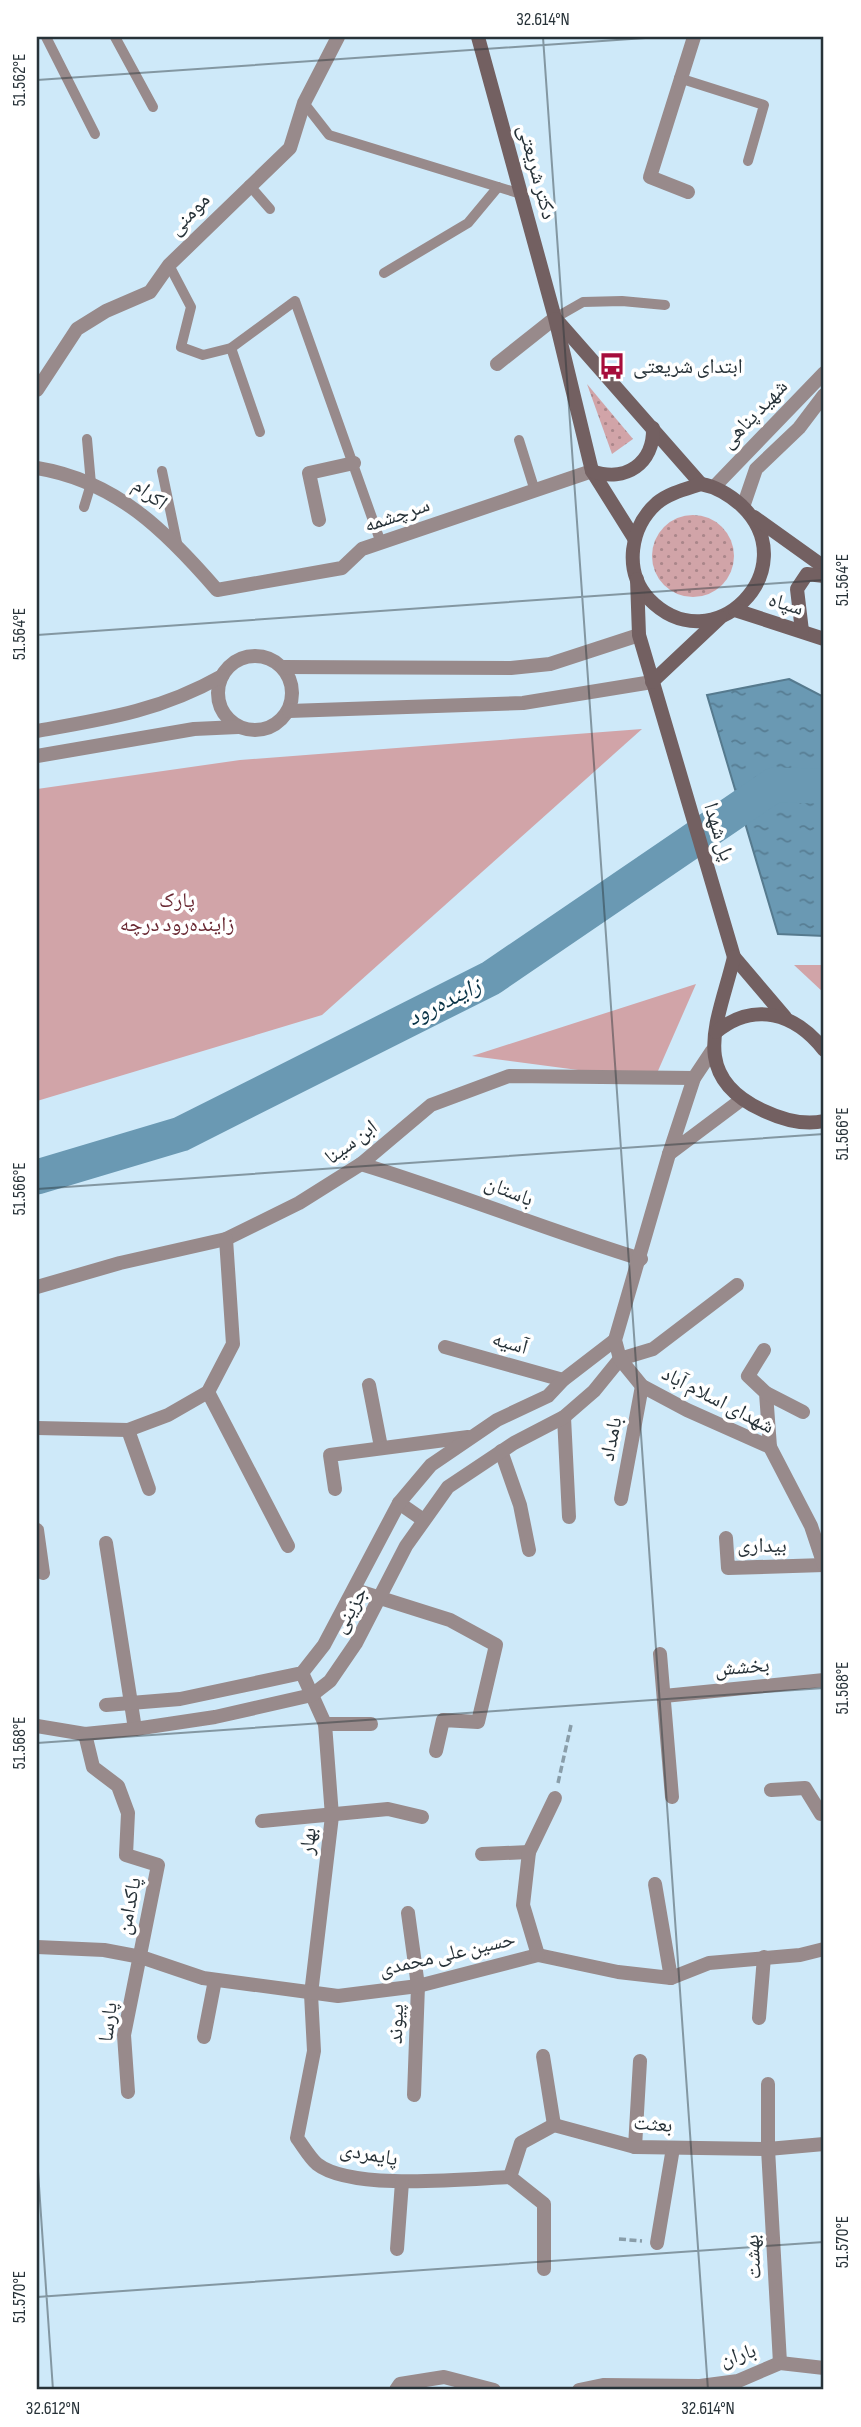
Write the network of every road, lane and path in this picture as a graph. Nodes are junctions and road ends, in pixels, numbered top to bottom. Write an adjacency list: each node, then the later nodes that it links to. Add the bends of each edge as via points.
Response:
1 (46, 37): 10 (lane)
2 (115, 37): 9 (lane)
3 (338, 37): 8 (street, مومنی)
4 (478, 37): 15 (main road, دکتر شریعتی)
5 (677, 37): 6 (street)
6 (693, 38): 7 (street)
7 (679, 78): 11 (lane, via 764,105); 14 (street, via 650,177)
8 (304, 103): 12 (street, مومنی, via 290,148); 13 (lane, via 329,135)
9 (153, 107)
10 (95, 134)
11 (748, 161)
12 (248, 185): 16 (lane); 17 (street, مومنی)
13 (498, 187): 15 (lane); 18 (lane, via 468,223)
14 (688, 192)
15 (521, 194): 20 (main road, دکتر شریعتی)
16 (270, 209)
17 (169, 265): 21 (lane, via 191,307 181,347 203,355); 24 (street, مومنی, via 150,292 106,310 77,329)
18 (384, 273)
19 (665, 305): 20 (lane, via 583,302)
20 (555, 318): 22 (street); 26 (main road, دکتر شریعتی); 34 (main road, دکتر شریعتی)
21 (231, 348): 27 (lane); 31 (lane, via 295,301)
22 (497, 364)
23 (824, 373): 30 (street, شهید پناهی)
24 (37, 390)
25 (824, 395): 35 (street)
26 (653, 428): 34 (main road, via 649,453 641,464 618,476); 37 (main road, دکتر شریعتی)
27 (260, 432)
28 (87, 439): 36 (lane)
29 (520, 440): 38 (lane)
30 (740, 458): 35 (street, via 743,470); 37 (street, شهید پناهی)
31 (354, 463): 41 (street, via 309,472); 44 (lane)
32 (37, 468): 36 (street, اکرام)
33 (162, 471): 43 (lane)
34 (592, 471): 38 (street, سرچشمه); 42 (main road, دکتر شریعتی)
35 (754, 475): 40 (street)
36 (91, 484): 39 (lane); 43 (street, اکرام, via 122,499)
37 (708, 485): 40 (main road); 42 (main road, via 659,502 644,517)
38 (536, 491): 44 (street, سرچشمه)
39 (85, 507)
40 (746, 510): 45 (main road); 49 (main road, via 763,547 763,565 753,590)
41 (319, 520)
42 (634, 538): 47 (main road)
43 (177, 543): 48 (street, اکرام)
44 (381, 543): 48 (street, سرچشمه, via 362,549 342,568)
45 (824, 567)
46 (824, 576): 51 (main road, via 807,573 797,589)
47 (637, 579): 50 (main road, via 651,600 671,615 687,620); 52 (main road, پل شهدا)
48 (217, 590)
49 (735, 610): 50 (main road); 51 (main road, سپاه)
50 (720, 617): 56 (main road)
51 (802, 631): 53 (main road, سپاه)
52 (639, 635): 54 (street, via 550,664 510,668); 56 (main road, پل شهدا)
53 (824, 639)
54 (282, 667): 55 (street, via 262,656 250,656 229,666); 57 (street, via 293,688)
55 (222, 676): 58 (street, via 218,687 222,710); 59 (street, via 186,696 143,711)
56 (652, 682): 57 (street, via 523,703); 61 (main road, پل شهدا)
57 (289, 711): 58 (street, via 261,731)
58 (238, 727): 60 (street, via 194,729)
59 (37, 731)
60 (37, 756)
61 (734, 957): 62 (main road); 63 (main road)
62 (785, 1017): 63 (main road, via 747,1015); 64 (main road)
63 (716, 1032): 65 (main road)
64 (824, 1050)
65 (712, 1051): 66 (street); 67 (main road, via 728,1089)
66 (694, 1078): 69 (street); 70 (street, ابن سینا, via 509,1076 431,1105)
67 (741, 1100): 68 (main road, via 779,1118); 69 (street)
68 (823, 1122)
69 (669, 1154): 72 (street)
70 (361, 1164): 71 (street, ابن سینا, via 299,1203); 72 (street, باستان)
71 (226, 1239): 74 (street, ابن سینا); 82 (street, via 233,1344)
72 (641, 1259): 75 (street)
73 (737, 1285): 78 (street, via 653,1349)
74 (37, 1287)
75 (615, 1340): 78 (street, شهدای اسلام آباد); 79 (street)
76 (445, 1347): 79 (street, آسیه)
77 (764, 1350): 83 (street, via 748,1376)
78 (620, 1359): 81 (street, شهدای اسلام آباد); 85 (street, جزینی, via 594,1391)
79 (563, 1380): 88 (street, via 548,1396)
80 (369, 1385): 89 (street)
81 (642, 1386): 90 (street, شهدای اسلام آباد); 94 (street, بامداد)
82 (208, 1392): 87 (street, via 168,1416); 102 (street)
83 (766, 1393): 84 (street); 90 (street)
84 (803, 1412)
85 (564, 1417): 91 (street, جزینی); 96 (street)
86 (37, 1428): 87 (street)
87 (128, 1430): 92 (street)
88 (470, 1437): 89 (street); 95 (street, via 431,1465)
89 (381, 1447): 93 (street, via 330,1455)
90 (770, 1447): 98 (street, شهدای اسلام آباد)
91 (501, 1451): 97 (street, جزینی, via 448,1486); 103 (street, via 520,1505)
92 (149, 1489)
93 (335, 1489)
94 (621, 1499)
95 (399, 1503): 97 (street); 106 (street)
96 (569, 1517)
97 (422, 1518): 107 (street, جزینی)
98 (818, 1526): 104 (street, شهدای اسلام آباد)
99 (37, 1530): 105 (street)
100 (726, 1538): 104 (street, بیداری, via 728,1568)
101 (106, 1544): 113 (street)
102 (288, 1546)
103 (529, 1550)
104 (824, 1565)
105 (43, 1573)
106 (355, 1590): 107 (street); 109 (street)
107 (381, 1600): 111 (street, جزینی, via 330,1681); 121 (street, via 450,1620 496,1645 478,1723 443,1720)
108 (660, 1654): 112 (street)
109 (302, 1673): 111 (street, بهار); 113 (street, via 180,1699)
110 (824, 1681): 112 (street, بخشش)
111 (312, 1695): 115 (street, بهار); 119 (street)
112 (664, 1696): 123 (street)
113 (133, 1703): 114 (street); 119 (street)
114 (106, 1705)
115 (325, 1724): 116 (street); 126 (street, بهار)
116 (371, 1724)
117 (571, 1725): 124 (path)
118 (37, 1726): 120 (street)
119 (135, 1729): 120 (street)
120 (85, 1734): 136 (street, پاکدامن, via 93,1767 118,1786 128,1813 126,1855 158,1865)
121 (436, 1751)
122 (771, 1790): 125 (street, via 805,1788)
123 (672, 1797)
124 (555, 1798): 129 (street)
125 (824, 1814)
126 (332, 1816): 127 (street, via 388,1809); 128 (street); 141 (street, بهار)
127 (422, 1817)
128 (262, 1821)
129 (529, 1852): 130 (street); 135 (street, via 523,1905)
130 (482, 1854)
131 (656, 1884): 138 (street)
132 (408, 1913): 140 (street, پیوند)
133 (37, 1947): 136 (street, حسین علی محمدی)
134 (824, 1949): 137 (street, حسین علی محمدی)
135 (538, 1955): 138 (street, حسین علی محمدی); 140 (street, حسین علی محمدی)
136 (141, 1957): 139 (street, حسین علی محمدی); 147 (street, پارسا, via 124,2035)
137 (764, 1957): 138 (street, حسین علی محمدی, via 709,1964); 142 (street)
138 (671, 1978)
139 (215, 1980): 141 (street, حسین علی محمدی); 143 (street)
140 (418, 1986): 141 (street, حسین علی محمدی, via 338,1996); 148 (street, پیوند)
141 (311, 1994): 155 (street, پایمردی, via 314,2051 297,2138 318,2165 351,2176)
142 (759, 2018)
143 (204, 2036)
144 (543, 2056): 149 (street)
145 (640, 2061): 151 (street)
146 (768, 2084): 153 (street, بهشت)
147 (128, 2092)
148 (414, 2095)
149 (554, 2125): 151 (street, بعثت); 154 (street, via 521,2143)
150 (824, 2144): 153 (street, بعثت)
151 (635, 2147): 152 (street, بعثت)
152 (673, 2148): 153 (street, بعثت); 157 (street)
153 (768, 2149): 160 (street, بهشت)
154 (510, 2177): 155 (street, پایمردی); 159 (street, via 544,2204)
155 (402, 2182): 158 (street)
156 (619, 2239): 157 (path)
157 (657, 2243)
158 (397, 2249)
159 (544, 2269)
160 (780, 2363): 161 (street, باران); 162 (street, باران, via 738,2381)
161 (824, 2368)
162 (603, 2388): 165 (street, باران)
163 (396, 2390): 164 (street, via 400,2384 444,2378)
164 (494, 2390)
165 (579, 2390)

